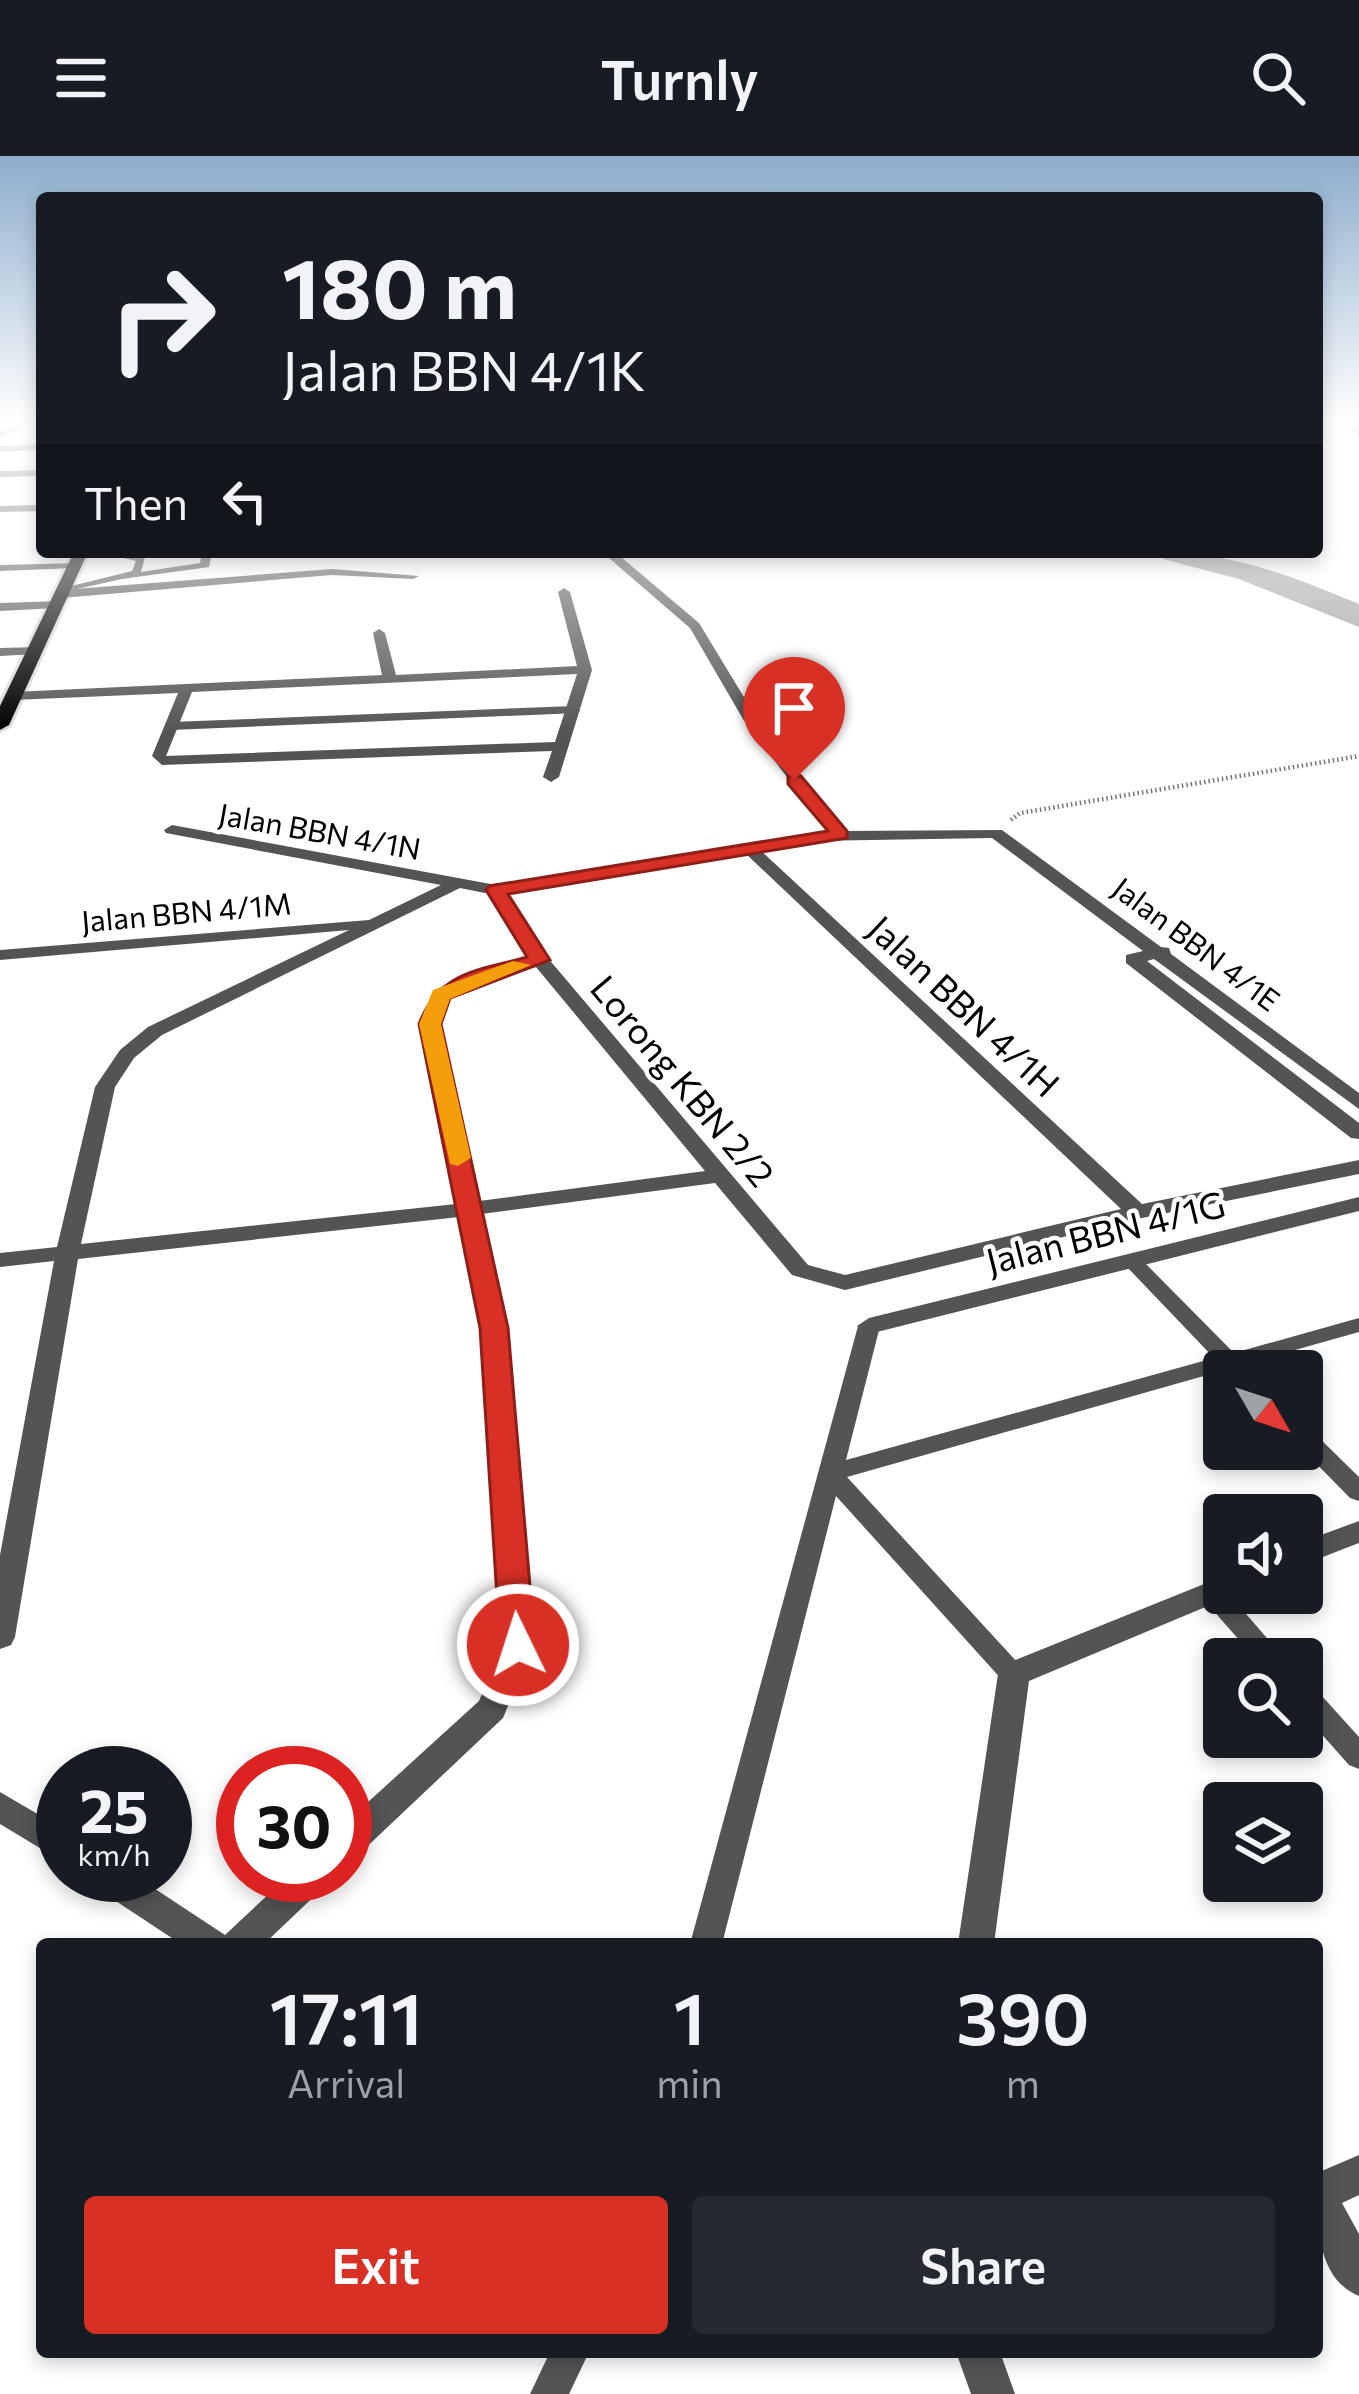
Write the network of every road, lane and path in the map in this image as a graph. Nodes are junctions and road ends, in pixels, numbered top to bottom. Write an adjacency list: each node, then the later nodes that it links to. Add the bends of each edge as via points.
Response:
1 (78, 558): 5 (street); 9 (main road)
2 (137, 558): 7 (lane, via 136,573)
3 (206, 558): 7 (lane, via 205,565)
4 (615, 558): 28 (street, via 695,626 750,718)
5 (0, 568)
6 (413, 576): 9 (street, via 332,572)
7 (104, 581): 9 (lane)
8 (564, 592): 15 (street)
9 (60, 596): 10 (street); 12 (main road)
10 (0, 607)
11 (379, 633): 16 (street)
12 (35, 650): 13 (street); 19 (main road)
13 (0, 652)
14 (229, 662): 17 (street)
15 (585, 670): 16 (street); 20 (street)
16 (390, 679): 17 (street)
17 (224, 686): 18 (street)
18 (187, 688): 19 (street); 22 (street)
19 (14, 696): 21 (main road)
20 (574, 710): 22 (lane); 23 (street)
21 (0, 725)
22 (171, 726): 23 (street, via 159,756 175,762)
23 (562, 746): 25 (street)
24 (1359, 756): 27 (path, via 1020,813)
25 (551, 777)
26 (172, 830): 30 (street, Jalan BBN 4/1N)
27 (996, 833): 28 (street); 33 (street, Jalan BBN 4/1E)
28 (840, 835): 29 (street)
29 (747, 846): 31 (street); 42 (street, Jalan BBN 4/1H)
30 (458, 883): 31 (street); 32 (street)
31 (496, 890): 35 (street, Lorong KBN 2/2)
32 (376, 921): 34 (street, Jalan BBN 4/1M); 43 (street, via 155,1031 127,1054 105,1087)
33 (1163, 952): 36 (street, Jalan BBN 4/1E); 37 (street, via 1132,959)
34 (0, 955)
35 (540, 960): 39 (street, Lorong KBN 2/2); 41 (street, via 441,995 430,1024)
36 (1359, 1103)
37 (1359, 1133)
38 (1359, 1167): 42 (street)
39 (721, 1175): 41 (street); 42 (street, Lorong KBN 2/2, via 800,1270 845,1283)
40 (1359, 1204): 45 (street, Jalan BBN 4/1G)
41 (469, 1209): 43 (street); 64 (street, via 494,1328 518,1645 492,1709)
42 (1137, 1212)
43 (67, 1256): 44 (street); 58 (street)
44 (0, 1260)
45 (1134, 1263): 47 (street, Jalan BBN 4/1G); 48 (lane)
46 (1359, 1325): 49 (lane)
47 (869, 1326): 52 (lane)
48 (1218, 1350)
49 (1283, 1350)
50 (1203, 1374): 52 (lane)
51 (1323, 1456): 53 (lane)
52 (830, 1473): 60 (lane); 70 (lane)
53 (1359, 1492)
54 (1359, 1531): 55 (street)
55 (1323, 1546)
56 (1203, 1595): 60 (street)
57 (1237, 1614): 59 (lane)
58 (0, 1636)
59 (1256, 1638)
60 (1014, 1674): 71 (street)
61 (1323, 1717): 62 (lane)
62 (1359, 1757)
63 (0, 1806): 65 (street)
64 (372, 1820)
65 (36, 1829)
66 (147, 1902): 68 (street)
67 (284, 1902): 69 (street)
68 (203, 1938)
69 (245, 1938)
70 (708, 1938)
71 (977, 1938)
72 (1359, 2175): 73 (street)
73 (1323, 2193)
74 (1323, 2207): 75 (street)
75 (1359, 2275)
76 (567, 2358): 78 (lane)
77 (980, 2358): 79 (street)
78 (549, 2394)
79 (993, 2394)

